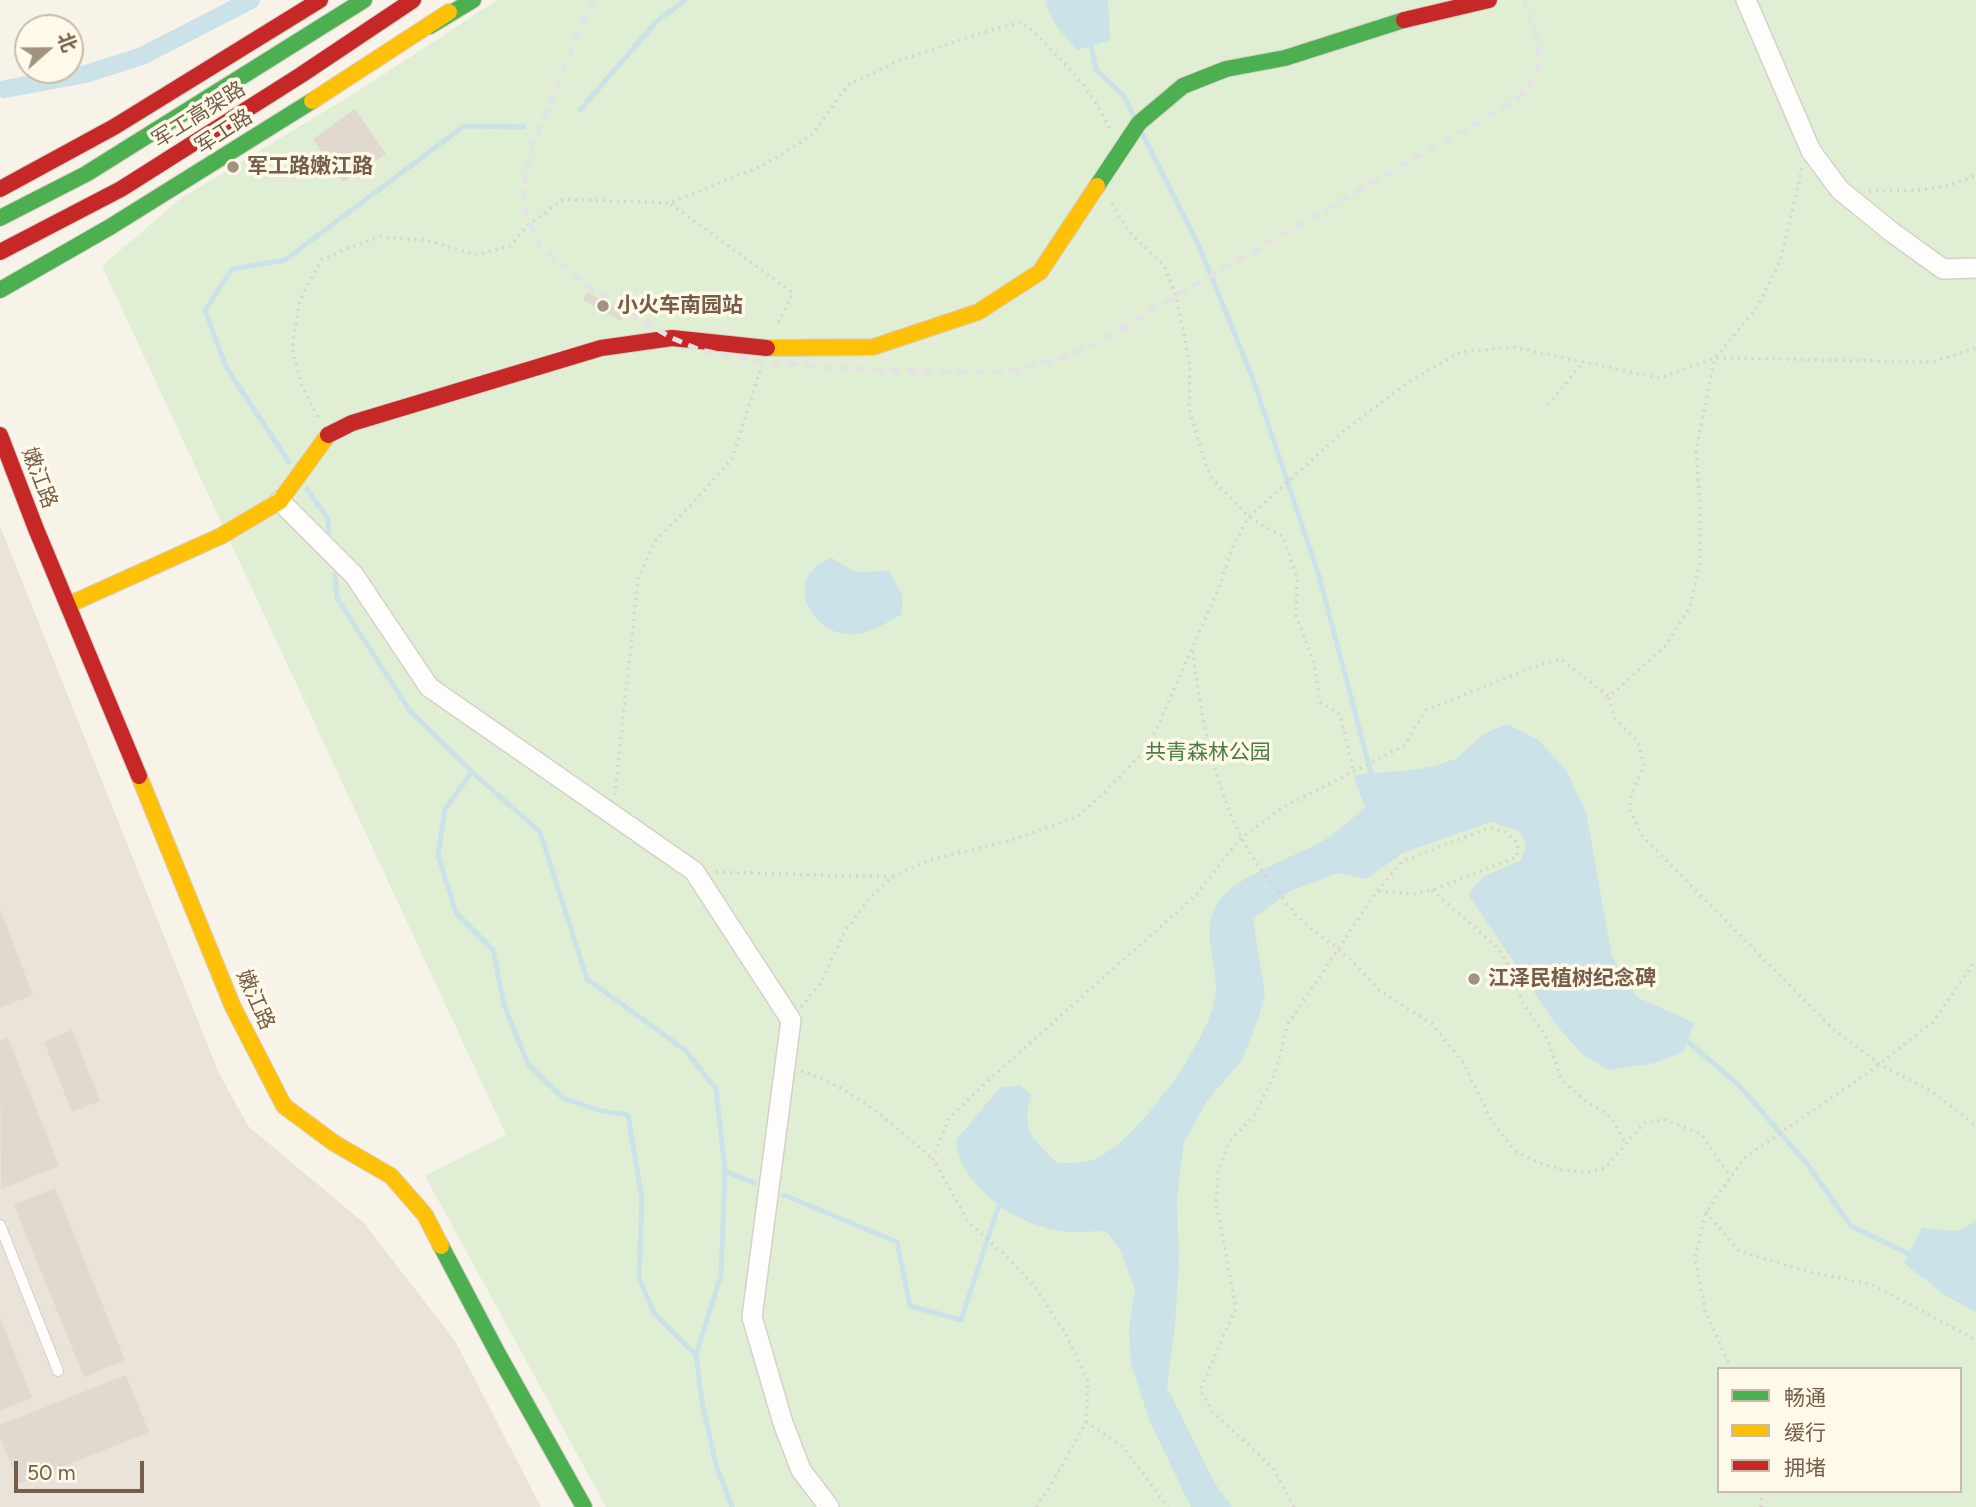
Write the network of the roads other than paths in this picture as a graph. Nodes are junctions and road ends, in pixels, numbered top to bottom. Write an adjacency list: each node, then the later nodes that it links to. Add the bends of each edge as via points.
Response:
1 (320, 0): 9 (main road, via 114,127)
2 (364, 0): 10 (main road, 军工高架路, via 86,174)
3 (414, 0): 11 (main road, 军工高架路, via 121,188)
4 (464, 0): 8 (main road, 军工路)
5 (473, 0): 8 (main road)
6 (1489, 0): 15 (main road, via 1420,15 1285,58 1226,69 1183,86 1139,124 1040,272 978,312 873,347 766,348 672,338 601,348 365,419 327,435)
7 (1746, 0): 12 (street, via 1811,151 1840,190 1943,269)
8 (430, 26): 13 (main road, 军工路, via 102,233)
9 (0, 189)
10 (0, 218)
11 (0, 252)
12 (1976, 268)
13 (0, 290)
14 (0, 435): 16 (main road, 嫩江路)
15 (280, 501): 16 (main road, via 221,536); 20 (street, via 354,575 429,687 694,871 791,1020 752,1317 801,1470)
16 (68, 605): 19 (main road, 嫩江路, via 233,1007 284,1106 334,1143 391,1176 425,1215)
17 (0, 1225): 18 (lane)
18 (58, 1371)
19 (584, 1507)
20 (829, 1507)

